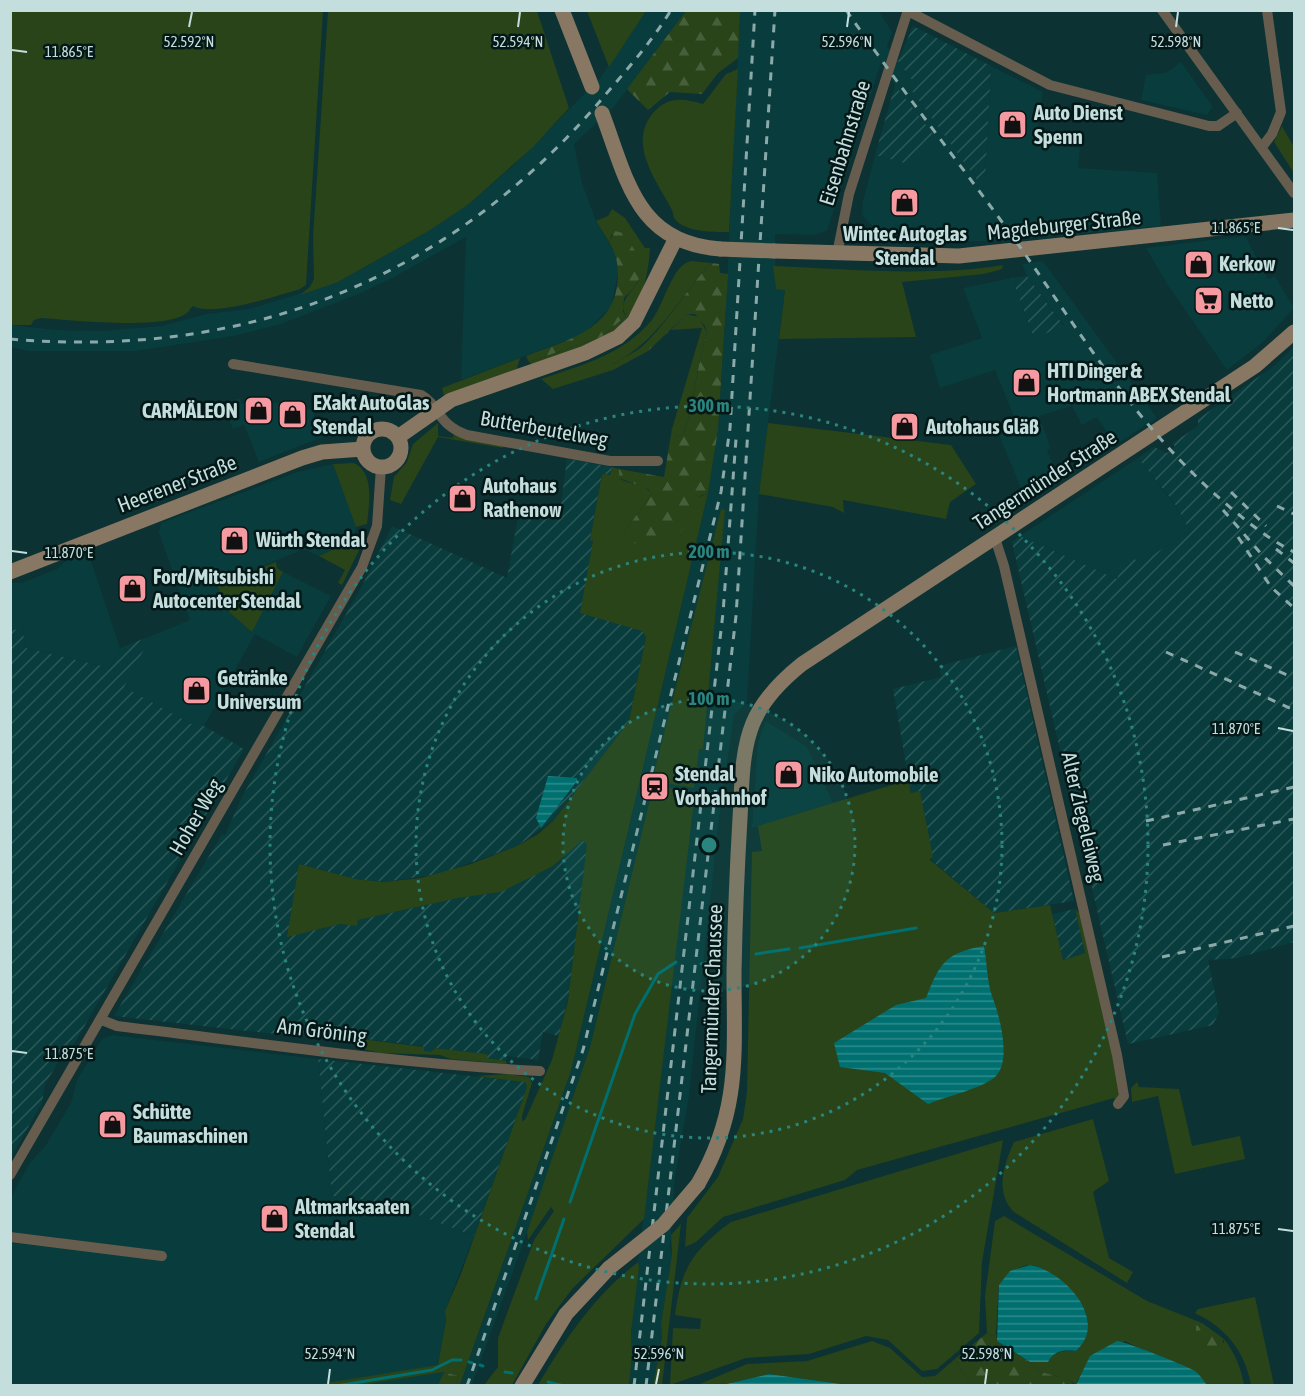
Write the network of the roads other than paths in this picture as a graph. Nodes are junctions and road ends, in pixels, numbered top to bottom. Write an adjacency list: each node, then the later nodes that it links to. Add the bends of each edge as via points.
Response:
1 (562, 10): 5 (main road)
2 (1162, 10): 7 (street)
3 (1267, 10): 8 (street, via 1281,112)
4 (908, 11): 7 (street, via 1050,85 1209,126 1222,124); 12 (street, Eisenbahnstraße, via 849,194)
5 (592, 87)
6 (602, 113): 11 (main road, Magdeburger Straße, via 643,212)
7 (1237, 113): 8 (street)
8 (1262, 147): 9 (street)
9 (1294, 193)
10 (1294, 220): 12 (main road, Magdeburger Straße, via 978,255)
11 (676, 238): 12 (main road, Magdeburger Straße, bridge, via 720,249); 17 (main road, via 638,315 618,337 585,353 451,400)
12 (837, 254)
13 (1294, 323): 15 (main road, Tangermünder Straße)
14 (1294, 332): 15 (main road, Tangermünder Straße)
15 (1281, 344): 22 (main road, Tangermünder Straße, via 1255,366)
16 (233, 364): 17 (street, via 421,396)
17 (435, 410): 18 (main road); 20 (street, Butterbeutelweg, via 448,427 467,435 610,461)
18 (398, 437): 19 (main road, via 389,430 378,429 365,438); 21 (main road, via 399,457 391,465)
19 (363, 449): 21 (main road, via 366,459); 23 (main road, Heerener Straße, via 322,452 302,458)
20 (658, 461)
21 (381, 467): 25 (street, Hoher Weg, via 377,526 362,567)
22 (995, 538): 24 (main road, Tangermünder Straße); 27 (street, Alter Ziegeleiweg, via 1117,1055 1124,1089)
23 (10, 572)
24 (830, 646): 31 (main road, Tangermünder Chaussee, bridge, via 779,684 763,704 748,736 736,893 734,1079 723,1133 698,1184 663,1225 609,1268 566,1314)
25 (102, 1020): 26 (street, Am Gröning, via 117,1026 334,1052); 28 (street, Hoher Weg)
26 (540, 1071)
27 (1118, 1104)
28 (10, 1175)
29 (10, 1237): 30 (street)
30 (162, 1256)
31 (522, 1386)

